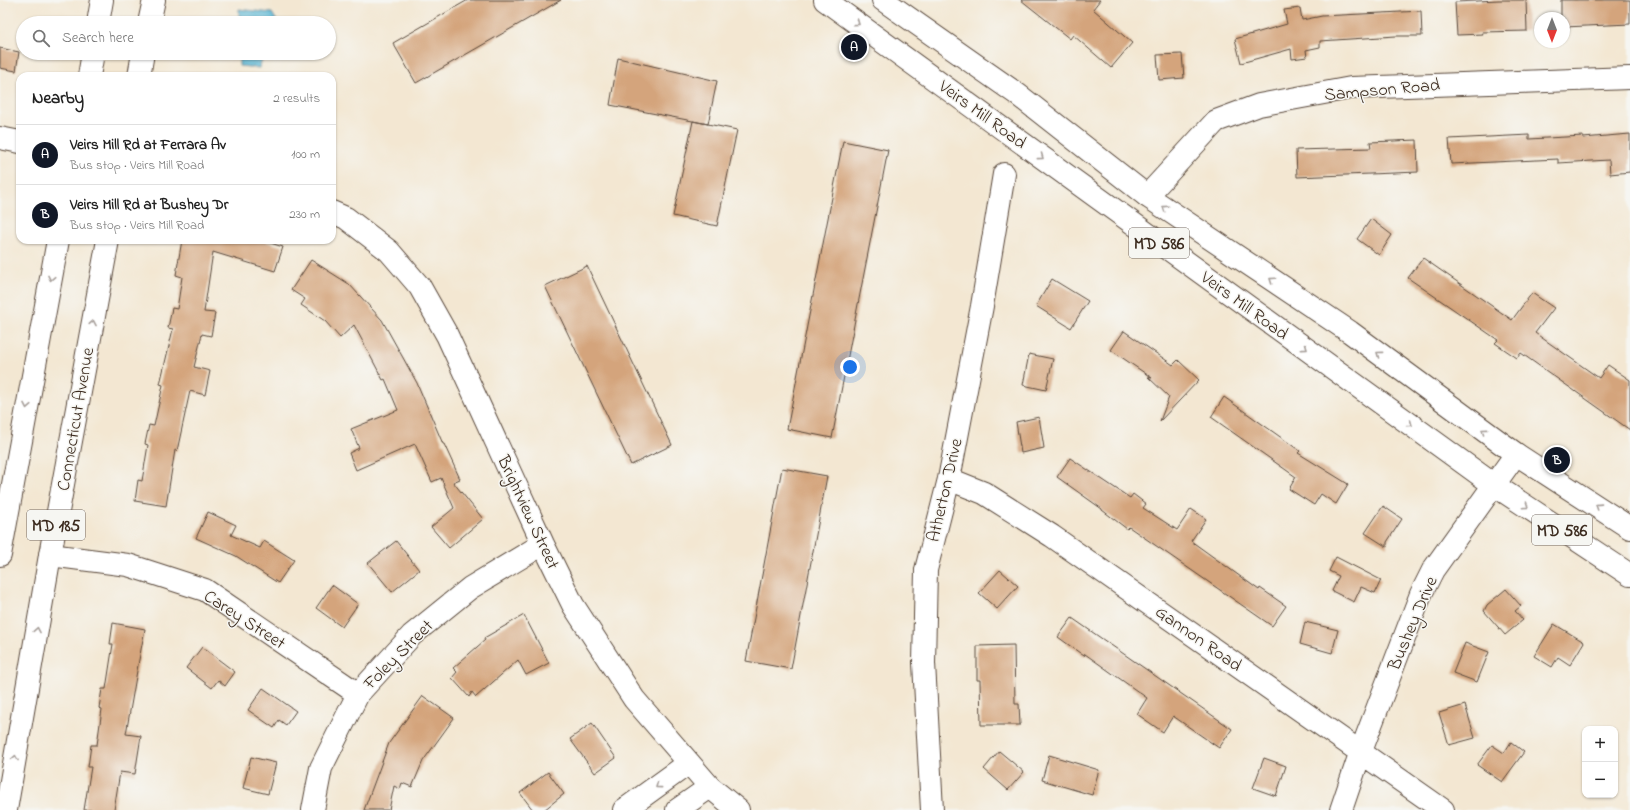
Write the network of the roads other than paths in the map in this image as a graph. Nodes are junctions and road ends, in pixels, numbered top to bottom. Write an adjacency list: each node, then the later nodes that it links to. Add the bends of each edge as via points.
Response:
1 (102, 0): 5 (street)
2 (154, 0): 6 (street)
3 (825, 0): 21 (street, Veirs Mill Road / MD 586, one-way to 21)
4 (883, 0): 15 (street, Veirs Mill Road / MD 586, via 1017,94)
5 (99, 16)
6 (151, 16)
7 (92, 60): 9 (street)
8 (142, 60): 10 (street)
9 (90, 72)
10 (140, 72)
11 (1630, 78): 15 (street, Sampson Road, via 1351,88 1259,105 1216,121)
12 (0, 138): 13 (street)
13 (16, 141)
14 (1004, 174): 20 (street, Atherton Drive)
15 (1147, 196): 19 (street, Veirs Mill Road / MD 586, one-way to 15, via 1350,332)
16 (336, 214): 23 (street, Brightview Street, via 346,218 389,251 420,287 447,335)
17 (57, 244): 24 (street, MD 185, one-way to 24)
18 (107, 244): 25 (street, Connecticut Avenue / MD 185, one-way to 18)
19 (1516, 454): 21 (street, Bushey Drive); 22 (street, Veirs Mill Road / MD 586, one-way to 19)
20 (949, 479): 28 (street, Gannon Road, via 984,493 1052,536); 36 (street, Atherton Drive, via 926,570 924,663)
21 (1494, 485): 26 (street, Veirs Mill Road / MD 586, one-way to 26); 28 (street, Bushey Drive, via 1433,570 1421,594)
22 (1630, 528)
23 (542, 544): 27 (street, Foley Street, via 470,588 412,635); 29 (street, Brightview Street, via 574,605 634,699)
24 (1, 548)
25 (50, 555): 27 (street, Carey Street, via 128,565 205,590); 31 (street, Connecticut Avenue / MD 185, one-way to 25)
26 (1630, 575)
27 (358, 694): 32 (street, Foley Street, via 321,768)
28 (1361, 751): 37 (street, Bushey Drive); 38 (street, Gannon Road)
29 (689, 763): 30 (street, Brightview Street); 33 (street, one-way to 33)
30 (710, 787): 34 (street); 35 (street, Brightview Street)
31 (6, 810)
32 (313, 810)
33 (624, 810)
34 (677, 810)
35 (738, 810)
36 (932, 810)
37 (1341, 810)
38 (1443, 810)

